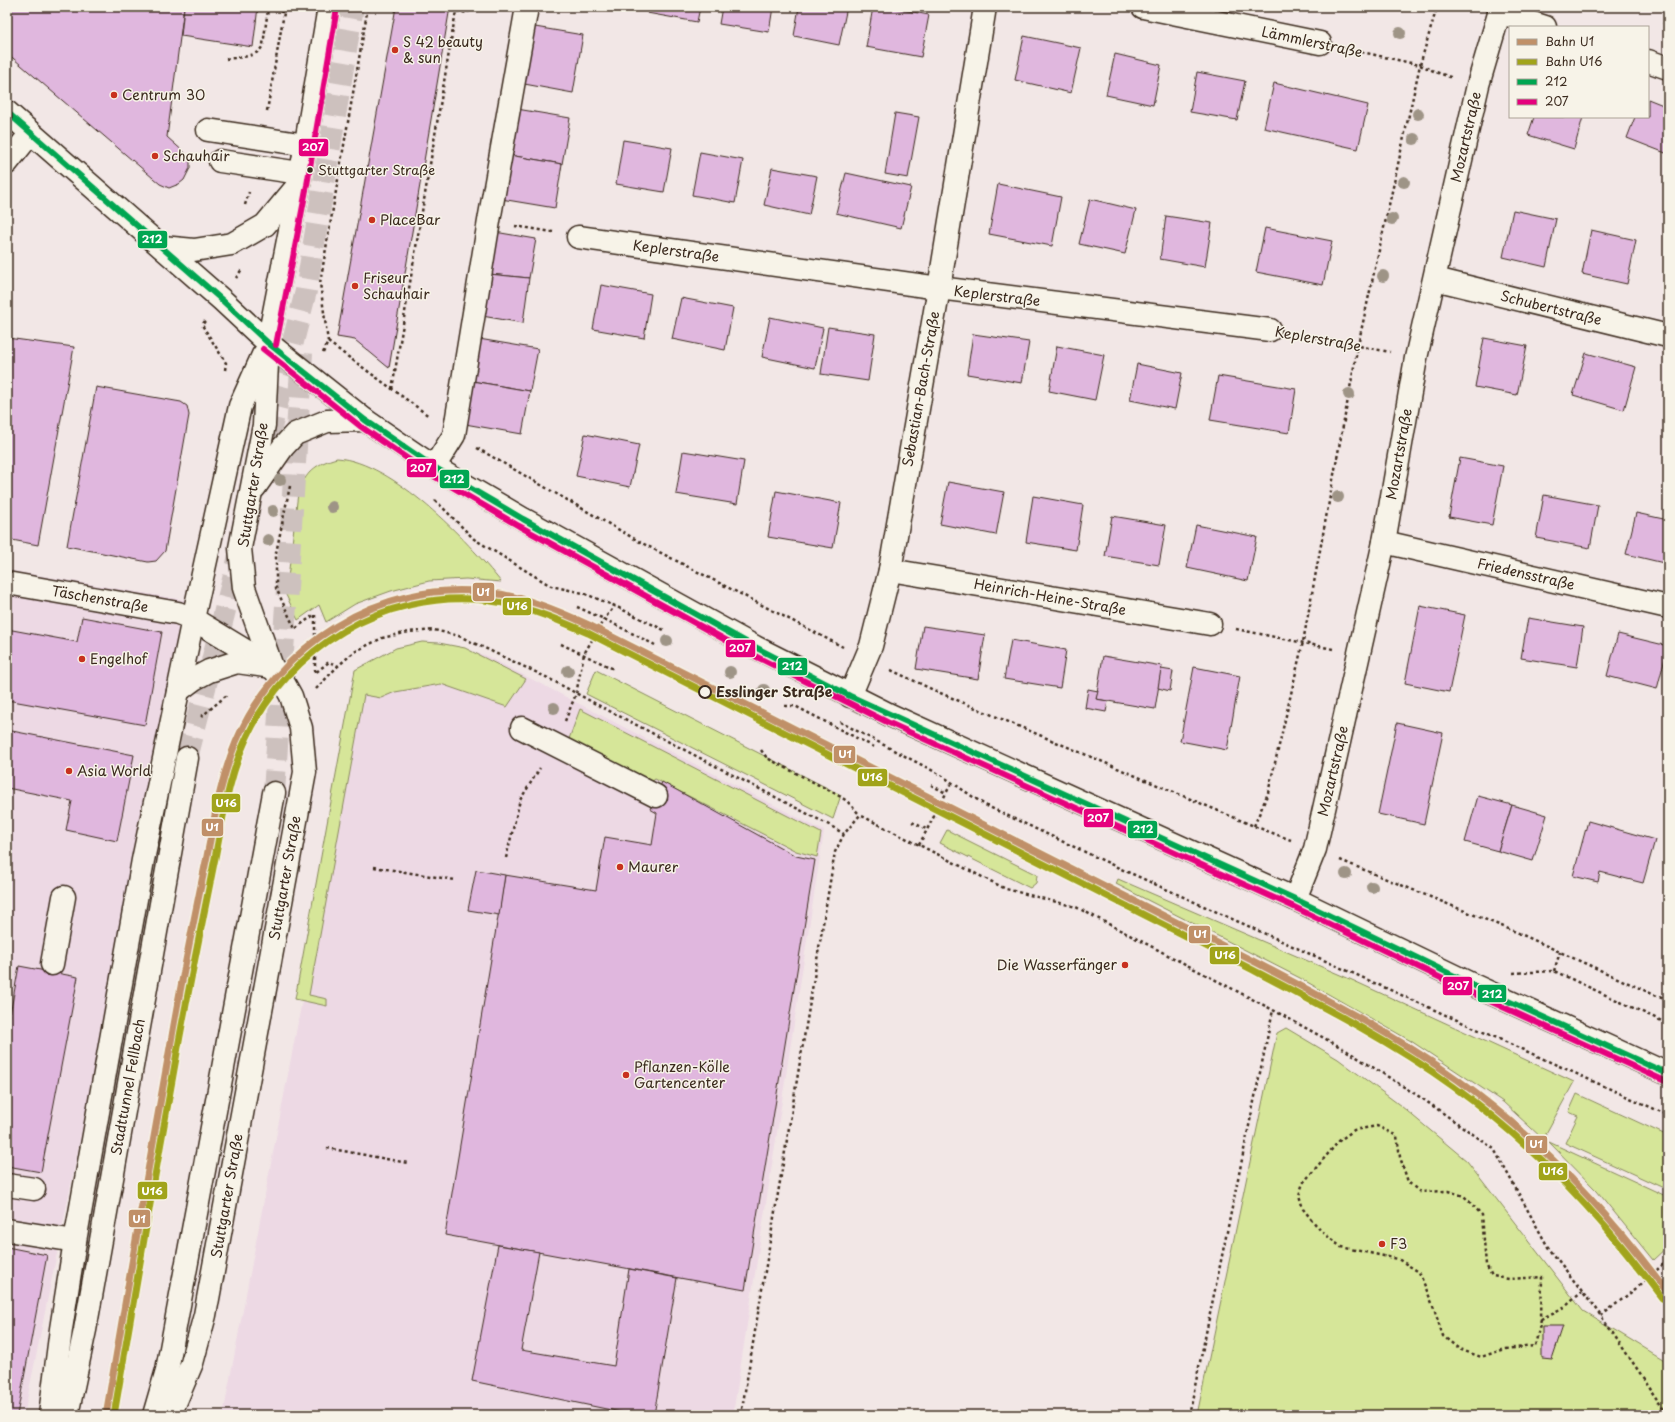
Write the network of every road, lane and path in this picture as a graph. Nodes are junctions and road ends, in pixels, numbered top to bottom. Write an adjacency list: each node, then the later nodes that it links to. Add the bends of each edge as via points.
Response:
1 (329, 7): 20 (main road, Stuttgarter Straße)
2 (368, 7): 34 (path, via 320,283 328,342)
3 (469, 7): 34 (path, via 468,13 456,11)
4 (527, 7): 24 (main road)
5 (985, 7): 28 (main road, Sebastian-Bach-Straße)
6 (1143, 7): 11 (main road, Lämmlerstraße)
7 (1437, 7): 14 (path)
8 (1500, 9): 10 (main road); 16 (main road, Mozartstraße)
9 (283, 12): 12 (path, via 268,9 261,50)
10 (1542, 26)
11 (1320, 43): 14 (path, Lämmlerstraße)
12 (226, 59)
13 (1649, 61): 15 (main road)
14 (1420, 65): 16 (path, Lämmlerstraße); 32 (path)
15 (1668, 68)
16 (1478, 85): 27 (main road, Mozartstraße)
17 (7, 112): 19 (main road)
18 (208, 130): 20 (main road)
19 (32, 134): 22 (main road); 26 (main road)
20 (306, 145): 23 (main road, Stuttgarter Straße)
21 (220, 161): 23 (main road)
22 (7, 163)
23 (300, 178): 26 (main road, via 265,225 232,244 194,250); 31 (main road, Stuttgarter Straße)
24 (489, 221): 25 (path); 36 (main road)
25 (578, 237): 28 (main road, Keplerstraße)
26 (162, 247): 31 (main road)
27 (1434, 279): 30 (main road, Schubertstraße); 33 (main road, Mozartstraße)
28 (939, 288): 29 (main road, Keplerstraße); 42 (main road, Sebastian-Bach-Straße)
29 (1270, 330): 32 (path, Keplerstraße)
30 (1668, 336)
31 (268, 343): 35 (main road); 39 (main road, Stuttgarter Straße, via 264,425); 48 (main road, Stuttgarter Straße, via 240,406)
32 (1358, 345): 33 (path, Keplerstraße); 51 (path)
33 (1416, 358): 41 (main road, Mozartstraße)
34 (392, 389): 36 (path)
35 (365, 420): 37 (main road); 39 (main road, via 327,421 295,434 282,447)
36 (454, 435): 37 (main road); 56 (path, via 640,542)
37 (434, 467): 63 (main road, via 755,647)
38 (291, 479): 57 (path, via 276,553 276,588 295,630 315,614 315,673 329,662)
39 (250, 495): 58 (main road, Stuttgarter Straße, via 240,548 244,588)
40 (432, 497): 44 (path, via 474,539 551,586 583,593)
41 (1384, 542): 46 (main road, Friedensstraße); 55 (main road, Mozartstraße)
42 (890, 570): 49 (main road, Heinrich-Heine-Straße); 56 (main road, Sebastian-Bach-Straße)
43 (7, 583): 48 (main road, Täschenstraße, via 178,613)
44 (616, 606): 47 (path); 50 (path)
45 (577, 607): 47 (path)
46 (1668, 607)
47 (604, 618): 53 (path); 54 (path)
48 (193, 619): 58 (main road, Täschenstraße); 60 (main road, Stuttgarter Straße)
49 (1210, 624): 51 (path)
50 (665, 630)
51 (1303, 642): 55 (path); 78 (path, via 1268,793)
52 (560, 644): 54 (path)
53 (655, 645)
54 (584, 654): 59 (path)
55 (1359, 655): 82 (main road, Mozartstraße)
56 (867, 659): 63 (main road, Sebastian-Bach-Straße); 78 (path, via 938,692)
57 (338, 666): 62 (path, via 308,698); 80 (path, via 354,652 382,638 434,630 459,636 546,677)
58 (272, 667): 60 (main road, via 237,662 209,671); 62 (main road, Stuttgarter Straße)
59 (614, 669)
60 (178, 691): 66 (main road, Stuttgarter Straße)
61 (231, 692): 66 (path, via 188,729)
62 (291, 696): 110 (main road, Stuttgarter Straße, via 301,728 305,772 205,1315 192,1363)
63 (850, 696): 86 (main road)
64 (785, 706): 68 (path, via 795,706)
65 (838, 721): 71 (path)
66 (170, 727): 101 (main road, Stuttgarter Straße, via 133,908)
67 (522, 728): 75 (main road)
68 (876, 748)
69 (761, 750): 76 (path, via 767,758 847,801)
70 (187, 758): 108 (main road, Stadttunnel Fellbach, via 85,1330)
71 (952, 782): 74 (path); 95 (path, via 985,805 1119,868)
72 (931, 785): 74 (path)
73 (274, 793): 109 (main road, via 168,1362)
74 (946, 793): 79 (path)
75 (656, 796)
76 (860, 815): 80 (path); 81 (path)
77 (912, 822): 79 (path)
78 (1254, 826): 82 (path)
79 (928, 830): 81 (path)
80 (844, 834): 111 (path, via 835,852)
81 (919, 845): 92 (path, via 1006,889 1076,907)
82 (1315, 849): 86 (main road, Mozartstraße); 87 (path)
83 (374, 867): 84 (path)
84 (454, 880)
85 (64, 898): 88 (main road)
86 (1295, 899): 90 (main road)
87 (1560, 952): 89 (path); 91 (path)
88 (52, 964)
89 (1554, 970): 90 (path, via 1515,972); 93 (path)
90 (1473, 986): 94 (main road)
91 (1668, 1001)
92 (1273, 1010): 103 (path, via 1344,1049 1494,1149 1548,1247); 112 (path)
93 (1668, 1024)
94 (1668, 1074)
95 (1668, 1115)
96 (327, 1148): 97 (path)
97 (408, 1163)
98 (7, 1185): 99 (main road)
99 (34, 1189)
100 (7, 1230): 101 (main road)
101 (75, 1241): 107 (main road, Stuttgarter Straße)
102 (1668, 1260): 104 (path)
103 (1582, 1292): 104 (path); 105 (path, via 1566,1306)
104 (1601, 1316): 106 (path)
105 (1541, 1319): 105 (path, via 1542,1277 1509,1279 1492,1276 1486,1265 1482,1216 1464,1196 1448,1191 1420,1192 1408,1182 1397,1136 1377,1126 1354,1130 1339,1141 1304,1183 1299,1195 1303,1209 1321,1231 1341,1247 1398,1259 1419,1272 1443,1336 1459,1349 1481,1357 1505,1349 1535,1346)
106 (1668, 1414)
107 (50, 1415)
108 (67, 1415)
109 (154, 1415)
110 (170, 1415)
111 (741, 1415)
112 (1188, 1415)

